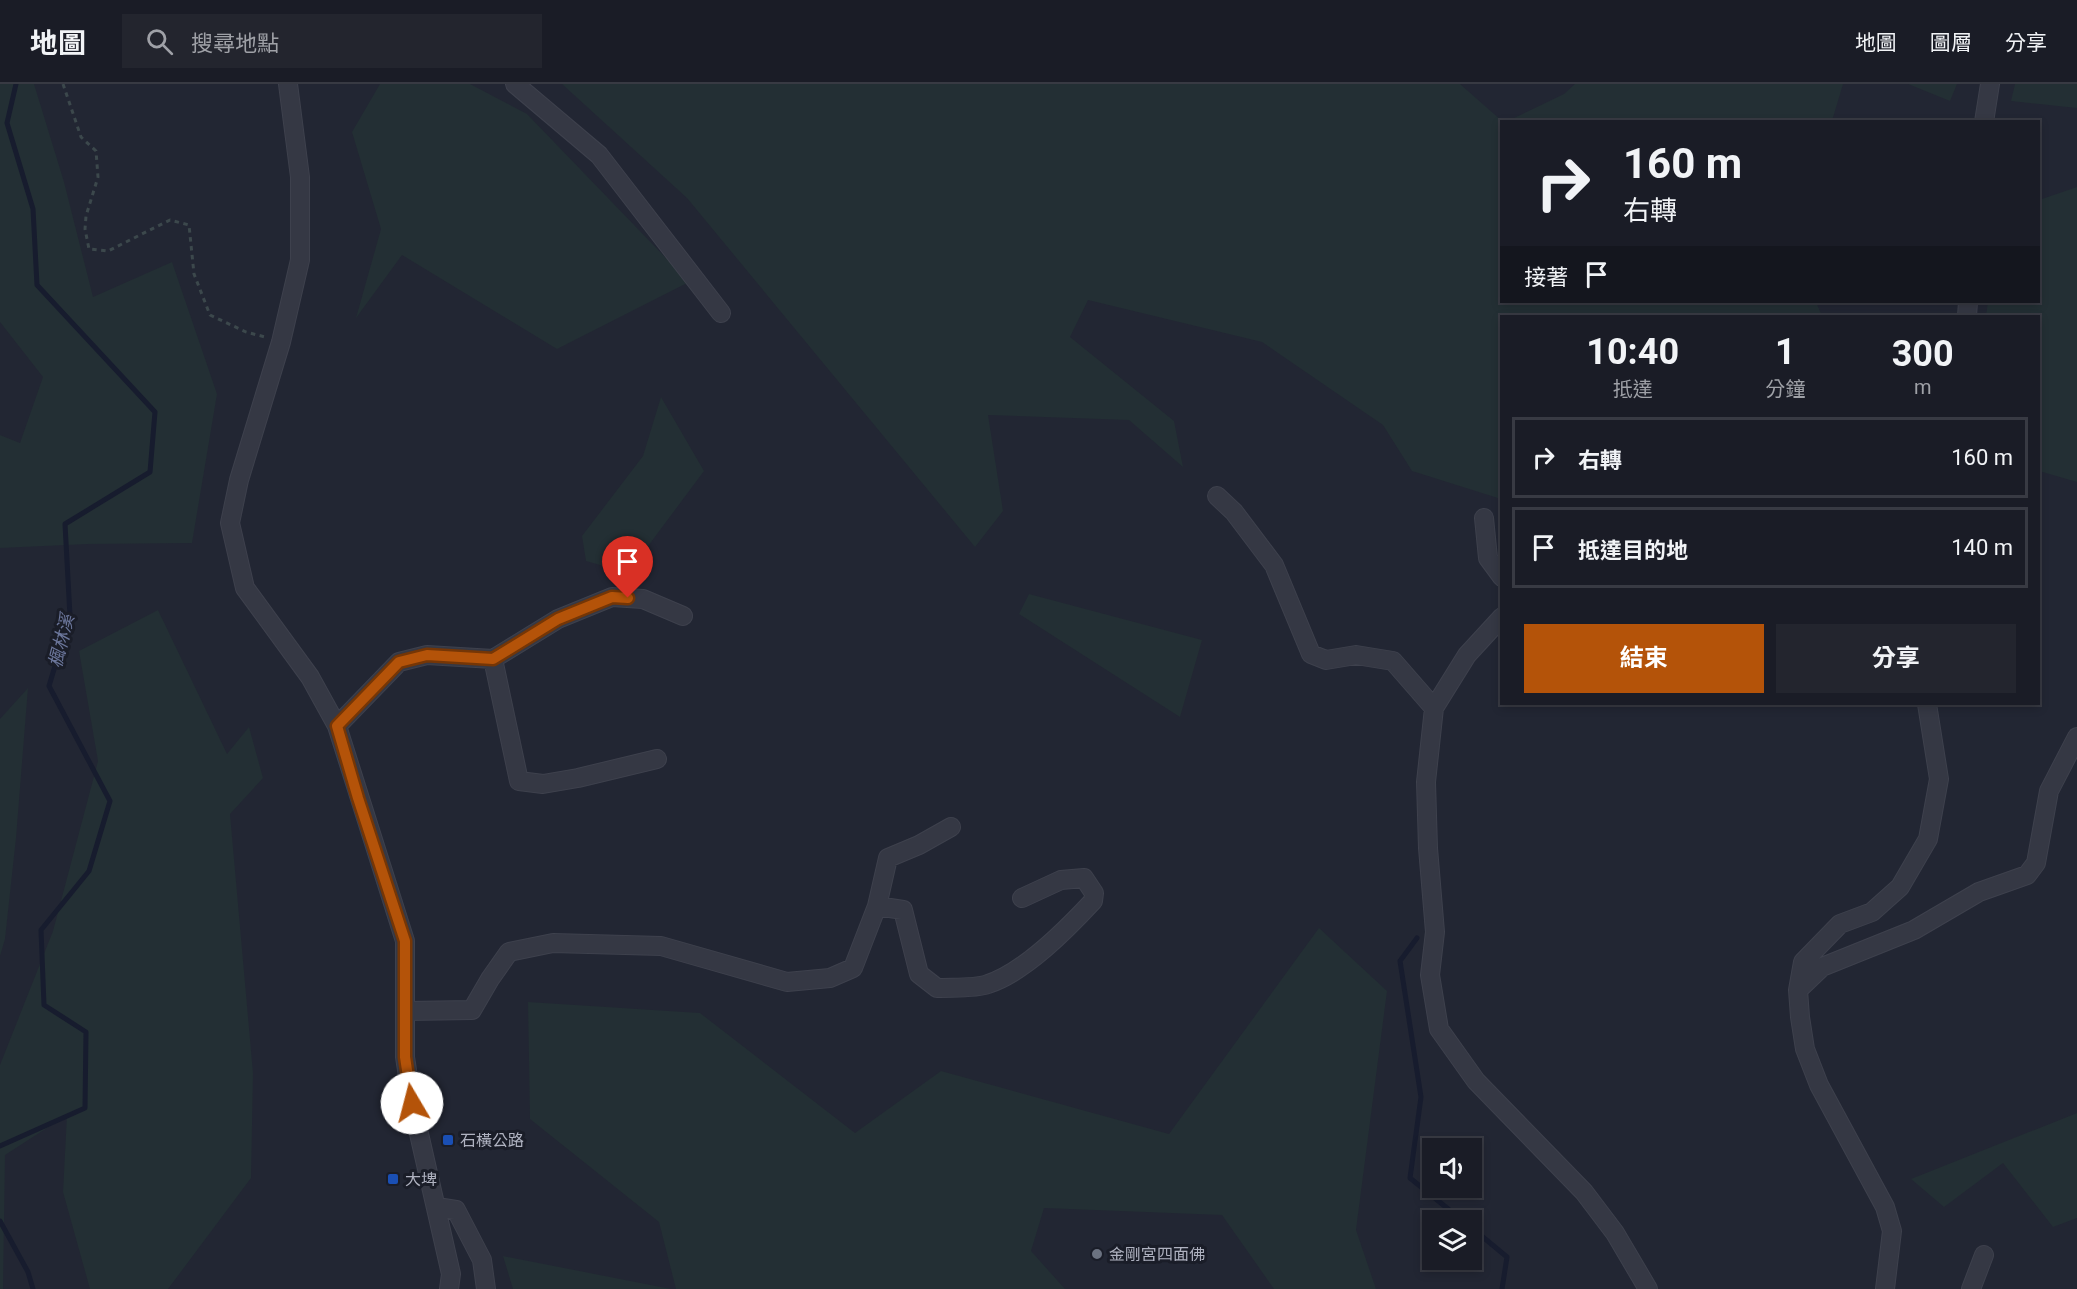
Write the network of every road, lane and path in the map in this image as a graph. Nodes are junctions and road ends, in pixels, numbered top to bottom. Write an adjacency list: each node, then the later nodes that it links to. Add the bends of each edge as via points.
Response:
1 (63, 84): 7 (path, via 81,137 96,152 98,177 85,229 89,249 108,251 170,220 189,225 194,274 210,315 246,332)
2 (288, 84): 7 (street, via 300,177 300,260)
3 (515, 84): 6 (street, via 599,155)
4 (1990, 84): 5 (street)
5 (1984, 120)
6 (721, 313)
7 (281, 342): 16 (street, via 230,523 245,588 310,677)
8 (1217, 496): 15 (street, via 1274,565 1311,654 1326,660 1356,655 1393,661)
9 (1484, 518): 10 (street, via 1488,558)
10 (1500, 574)
11 (683, 616): 13 (street, via 643,599 612,597 558,619)
12 (1500, 619): 15 (street, via 1467,655)
13 (493, 659): 16 (street, via 427,655 399,662); 18 (street, via 519,782 543,784)
14 (1926, 705): 22 (street, via 1939,779 1928,839 1900,887 1872,912 1840,924 1803,962)
15 (1434, 708): 28 (street, via 1426,782 1435,932 1430,975 1439,1029 1476,1081 1584,1192 1615,1233)
16 (337, 726): 23 (street, via 405,941)
17 (2077, 737): 22 (street, via 2049,790 2036,863 2027,875 1979,892 1914,930 1822,967)
18 (657, 759)
19 (951, 827): 21 (street, via 888,858)
20 (1022, 898): 21 (street, via 1061,880 1084,878 1094,893 1094,901 1023,966 987,985 937,988 920,974 903,910)
21 (877, 906): 23 (street, via 853,968 830,978 787,982 661,946 553,943 509,952 472,1010)
22 (1798, 990): 29 (street, via 1805,1049 1819,1085 1885,1207 1892,1231)
23 (406, 1011): 24 (street, via 405,1057 412,1103)
24 (437, 1207): 26 (street, via 451,1274); 27 (street, via 456,1210 482,1260)
25 (1984, 1255): 30 (street)
26 (449, 1289)
27 (486, 1289)
28 (1648, 1289)
29 (1885, 1289)
30 (1971, 1289)

